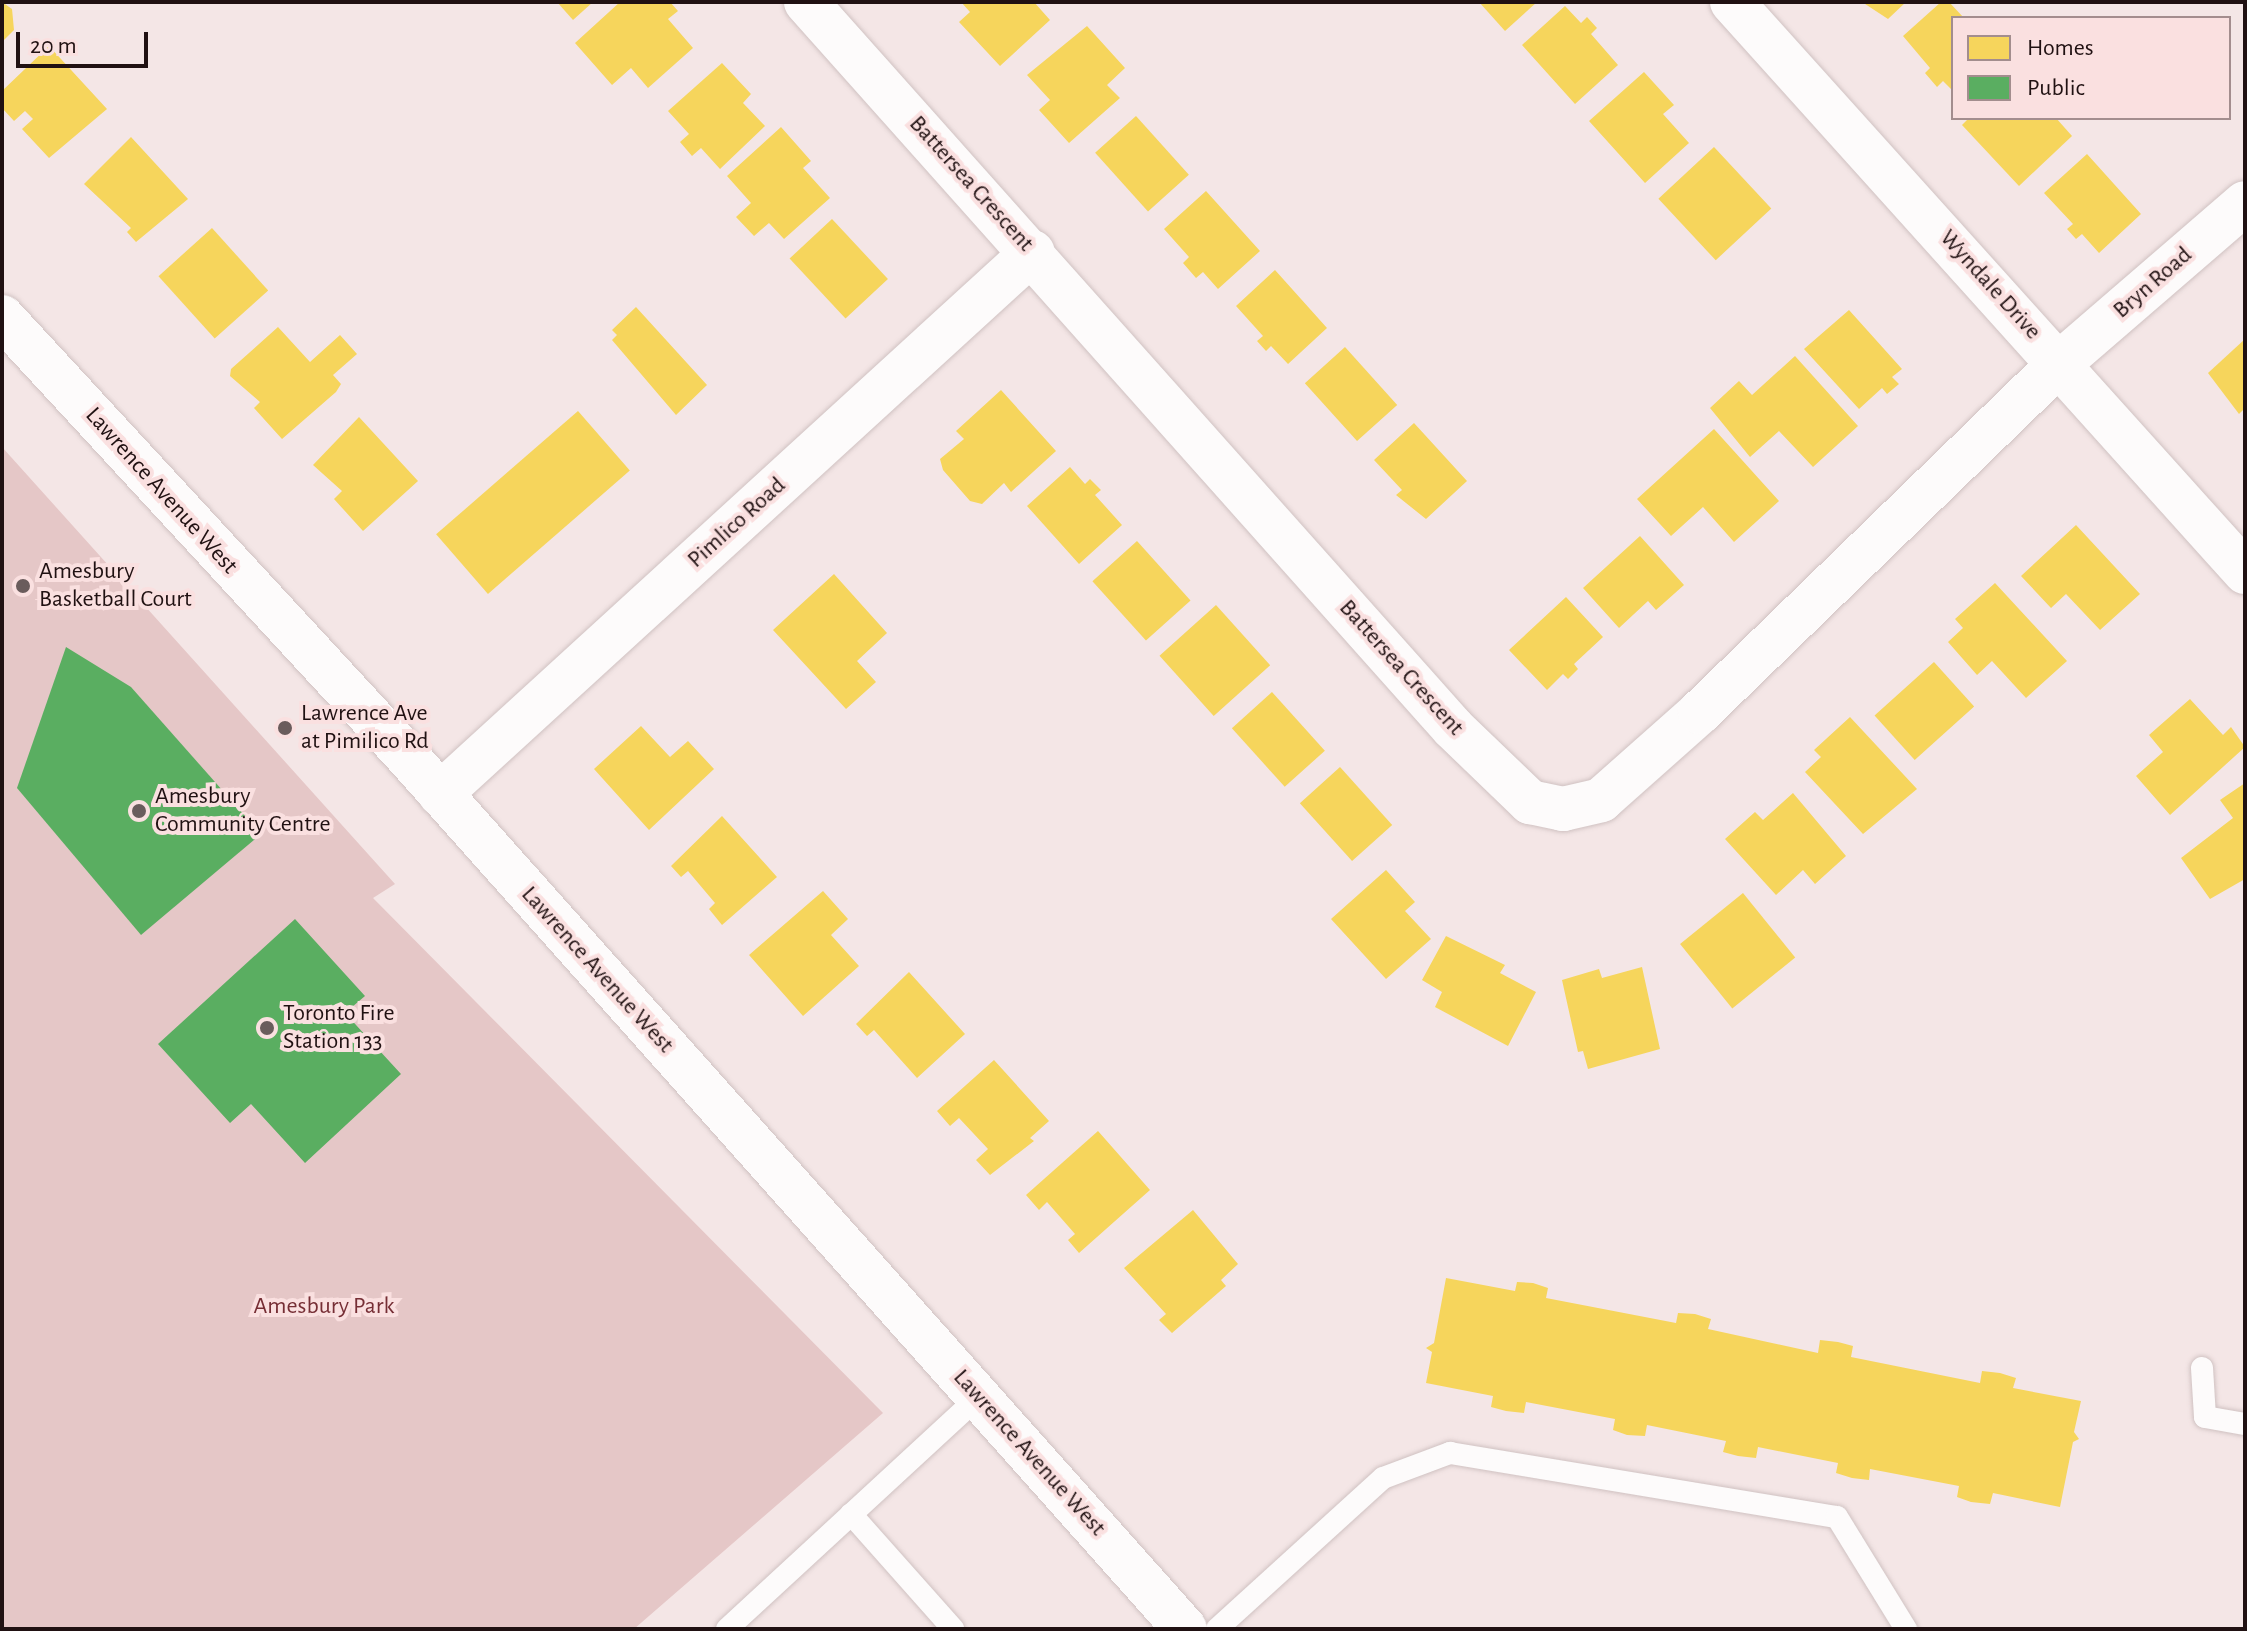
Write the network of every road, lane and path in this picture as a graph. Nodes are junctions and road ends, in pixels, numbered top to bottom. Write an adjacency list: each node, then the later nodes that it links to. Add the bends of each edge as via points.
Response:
1 (806, 2): 4 (street, Battersea Crescent)
2 (1732, 2): 6 (street, Wyndale Drive)
3 (2245, 203): 6 (street, Bryn Road)
4 (1033, 252): 6 (street, Battersea Crescent, via 1453,728 1530,802 1563,809 1601,800 1700,712); 8 (street, Pimlico Road)
5 (2, 317): 8 (street, Lawrence Avenue West)
6 (2061, 362): 7 (street, Wyndale Drive)
7 (2245, 572)
8 (440, 794): 10 (street, Lawrence Avenue West)
9 (2202, 1368): 11 (lane, via 2205,1417)
10 (978, 1397): 12 (lane); 15 (street, Lawrence Avenue West)
11 (2245, 1424)
12 (851, 1514): 13 (lane); 14 (lane)
13 (727, 1629)
14 (953, 1629)
15 (1185, 1629)
16 (1217, 1629): 17 (lane, via 1383,1478 1450,1453 1837,1517)
17 (1906, 1629)

